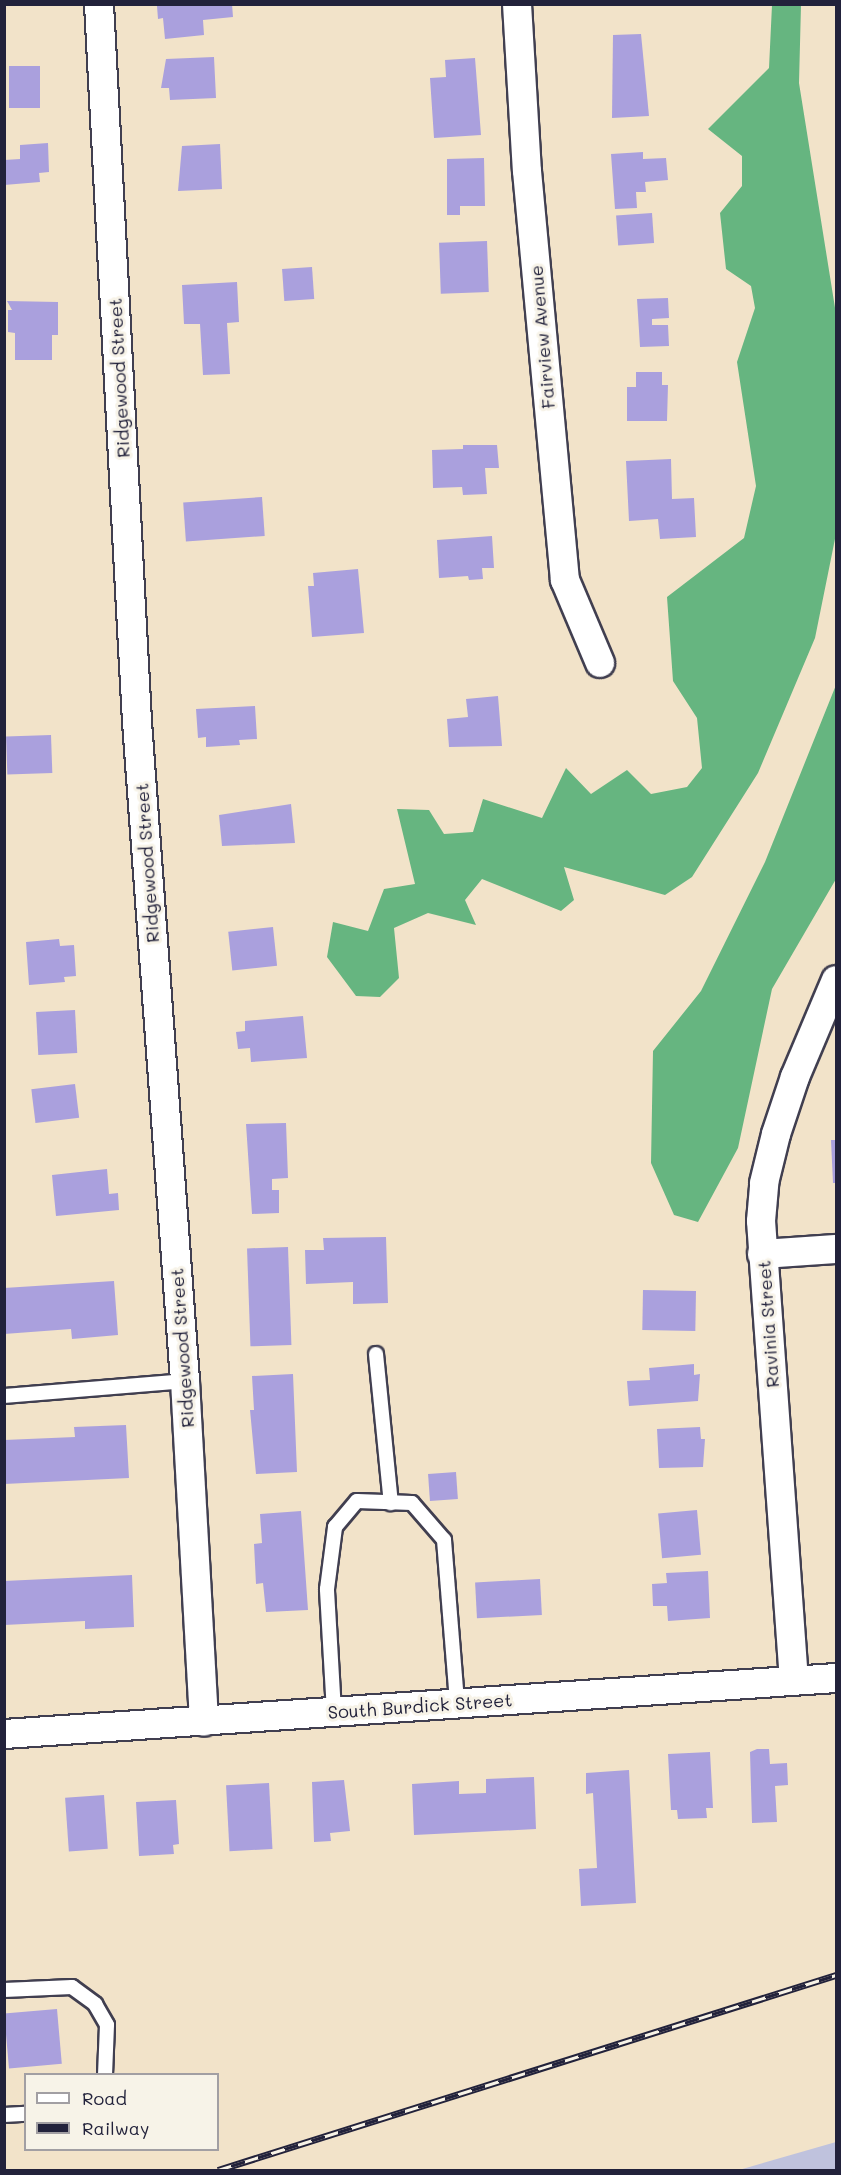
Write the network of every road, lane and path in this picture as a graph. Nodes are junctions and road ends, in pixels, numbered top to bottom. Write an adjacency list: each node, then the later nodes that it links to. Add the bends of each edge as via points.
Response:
1 (99, 4): 8 (street, Ridgewood Street, via 137,722)
2 (517, 4): 3 (street, Fairview Avenue, via 526,171 565,580)
3 (600, 663)
4 (837, 980): 6 (street, Ravinia Street, via 795,1077 776,1134 764,1183)
5 (837, 1249): 6 (street)
6 (762, 1254): 12 (street, Ravinia Street)
7 (376, 1354): 10 (lane)
8 (184, 1381): 9 (lane); 15 (street, Ridgewood Street)
9 (4, 1396)
10 (391, 1503): 13 (lane, via 412,1503 444,1540); 14 (lane, via 357,1501 335,1527 327,1589)
11 (837, 1678): 12 (street, South Burdick Street)
12 (794, 1681): 13 (street, South Burdick Street)
13 (457, 1703): 14 (street, South Burdick Street)
14 (334, 1712): 15 (street, South Burdick Street)
15 (204, 1721): 16 (street, South Burdick Street)
16 (4, 1734)
17 (4, 1990): 18 (lane, via 72,1987 95,2004 107,2025)
18 (105, 2073)
19 (24, 2114): 20 (lane)
20 (4, 2115)

